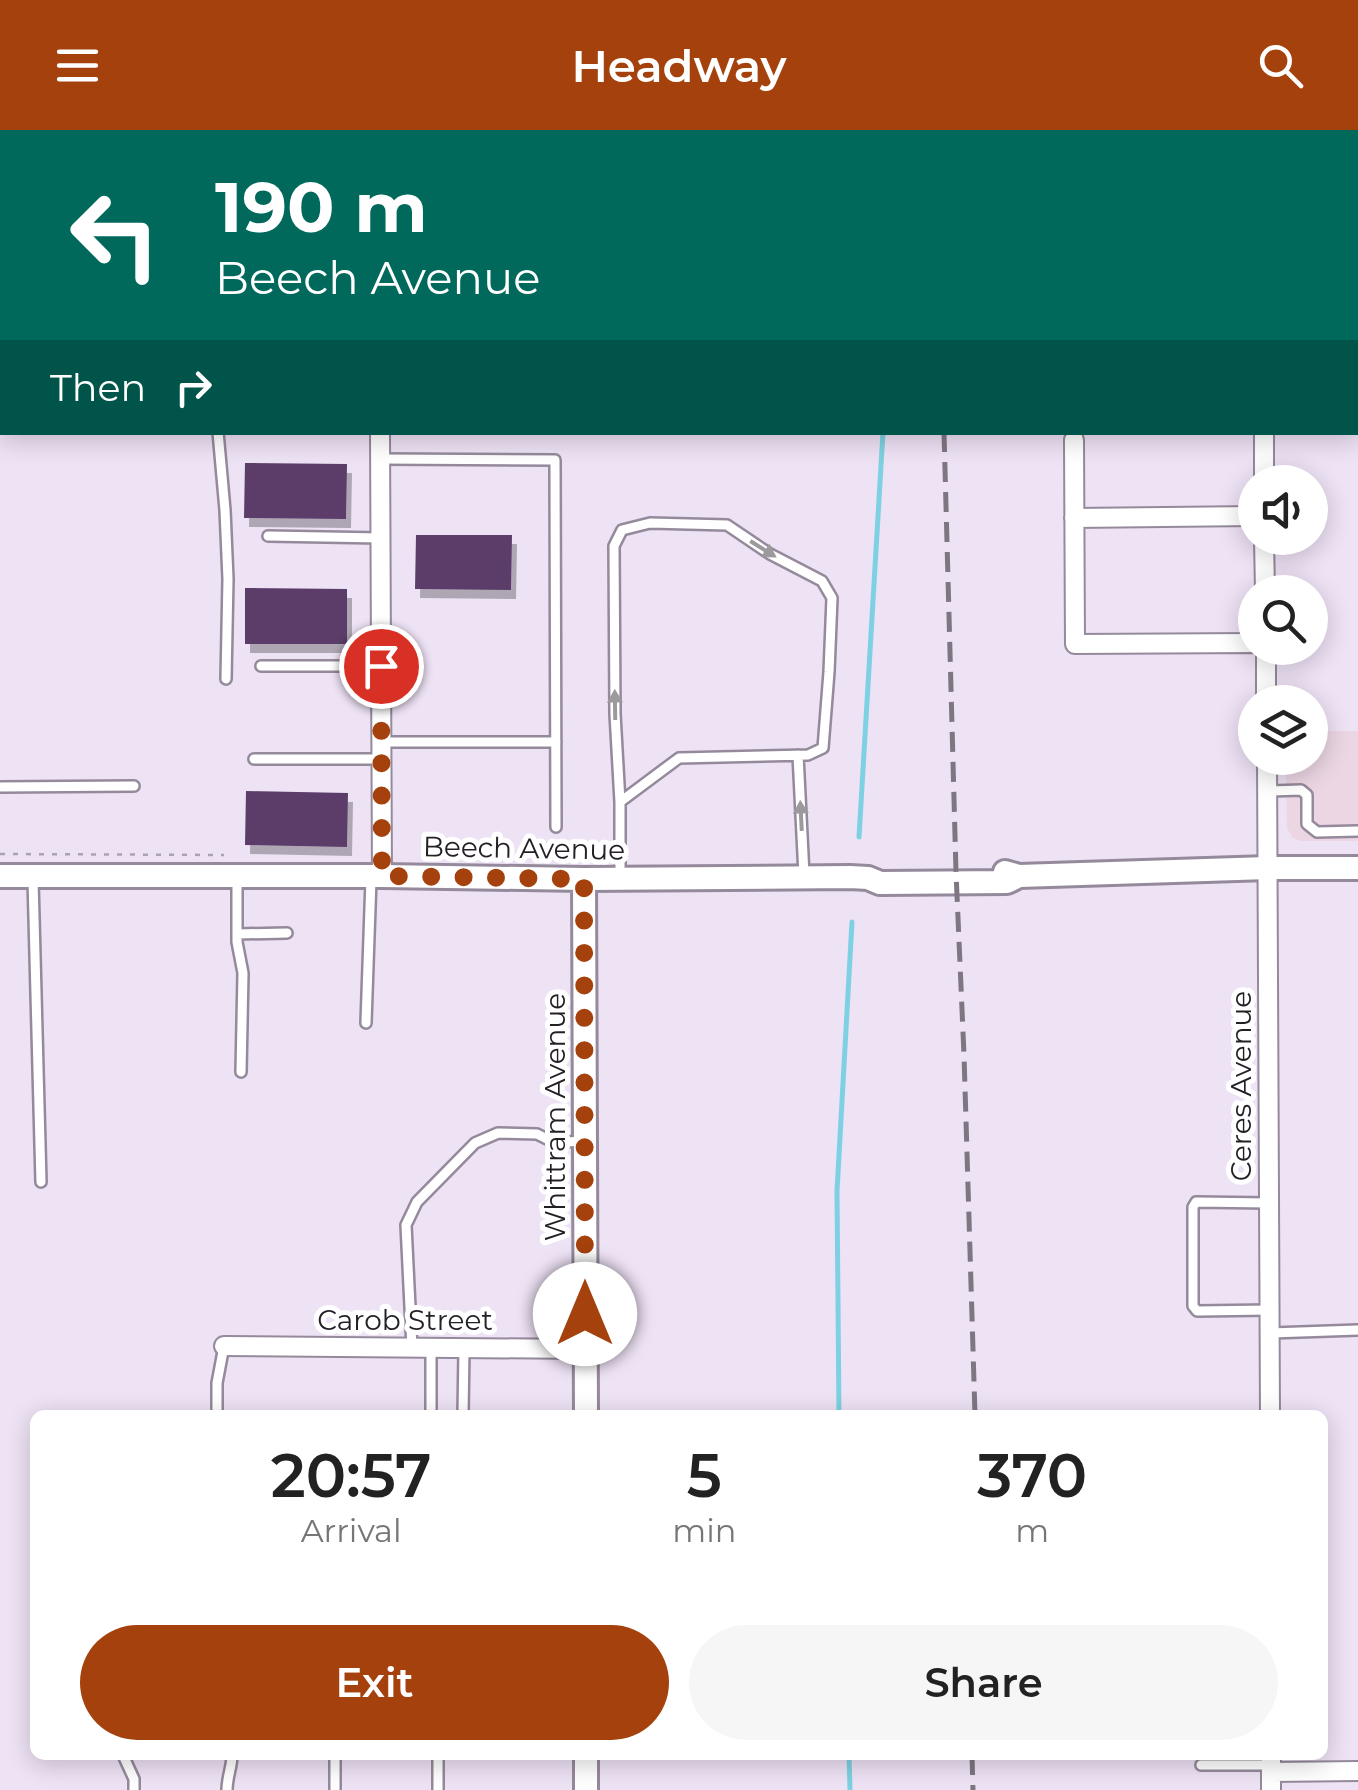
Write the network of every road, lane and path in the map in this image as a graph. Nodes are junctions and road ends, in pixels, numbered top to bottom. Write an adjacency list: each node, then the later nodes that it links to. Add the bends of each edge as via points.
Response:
1 (218, 435): 14 (lane, via 226,510)
2 (380, 435): 5 (street)
3 (1264, 435): 6 (street)
4 (1074, 440): 8 (street)
5 (380, 459): 10 (street); 15 (lane, via 555,460)
6 (1264, 465)
7 (1238, 516): 8 (street)
8 (1074, 518): 11 (street, via 1075,644)
9 (268, 536): 10 (lane)
10 (381, 538): 13 (street)
11 (1238, 642)
12 (260, 666): 13 (lane)
13 (381, 666): 16 (street)
14 (226, 679)
15 (556, 742): 16 (lane); 24 (lane)
16 (382, 750): 18 (lane); 32 (street)
17 (798, 755): 23 (lane, via 679,758); 23 (lane, one-way to 17, via 614,546 622,530 636,526 726,525 828,588 823,748); 34 (lane, one-way to 17)
18 (254, 758)
19 (1267, 775): 22 (street, Ceres Avenue)
20 (0, 786): 21 (lane)
21 (134, 786)
22 (1267, 791): 25 (lane, via 1302,790 1308,824 1317,832); 28 (street, Ceres Avenue)
23 (620, 802): 36 (lane)
24 (556, 827)
25 (1358, 831)
26 (0, 854): 27 (path)
27 (224, 855)
28 (1268, 868): 29 (main road, Beech Avenue); 34 (main road, Beech Avenue); 43 (street, Ceres Avenue)
29 (1358, 868)
30 (0, 876): 33 (main road, Beech Avenue)
31 (237, 876): 32 (main road, Beech Avenue); 33 (main road, Beech Avenue); 38 (lane)
32 (377, 876): 35 (main road, Beech Avenue); 39 (lane)
33 (33, 877): 42 (lane)
34 (804, 877): 36 (main road, Beech Avenue)
35 (584, 879): 36 (main road, Beech Avenue); 41 (main road, Whittram Avenue)
36 (620, 879)
37 (287, 933): 38 (lane)
38 (237, 934): 40 (lane)
39 (366, 1022)
40 (241, 1072)
41 (585, 1141): 48 (lane, via 498,1133 475,1142 417,1202 406,1225); 50 (main road, Whittram Avenue)
42 (41, 1182)
43 (1269, 1204): 44 (street, Ceres Avenue); 44 (lane, via 1193,1206 1193,1306)
44 (1270, 1310): 46 (street, Ceres Avenue)
45 (1358, 1330): 46 (lane)
46 (1270, 1333): 55 (street, Ceres Avenue)
47 (224, 1346): 48 (street, Carob Street); 51 (lane)
48 (421, 1348): 49 (street, Carob Street); 52 (lane)
49 (464, 1348): 50 (street, Carob Street); 53 (lane)
50 (586, 1349): 54 (main road, Whittram Avenue)
51 (217, 1410)
52 (430, 1410)
53 (463, 1410)
54 (586, 1410)
55 (1270, 1410)
56 (124, 1760): 64 (lane)
57 (232, 1760): 65 (lane)
58 (335, 1760): 66 (lane)
59 (438, 1760): 67 (lane)
60 (586, 1760): 68 (main road)
61 (1201, 1765): 63 (lane)
62 (1358, 1770): 63 (street)
63 (1271, 1771)
64 (134, 1790)
65 (227, 1790)
66 (335, 1790)
67 (438, 1790)
68 (586, 1790)

